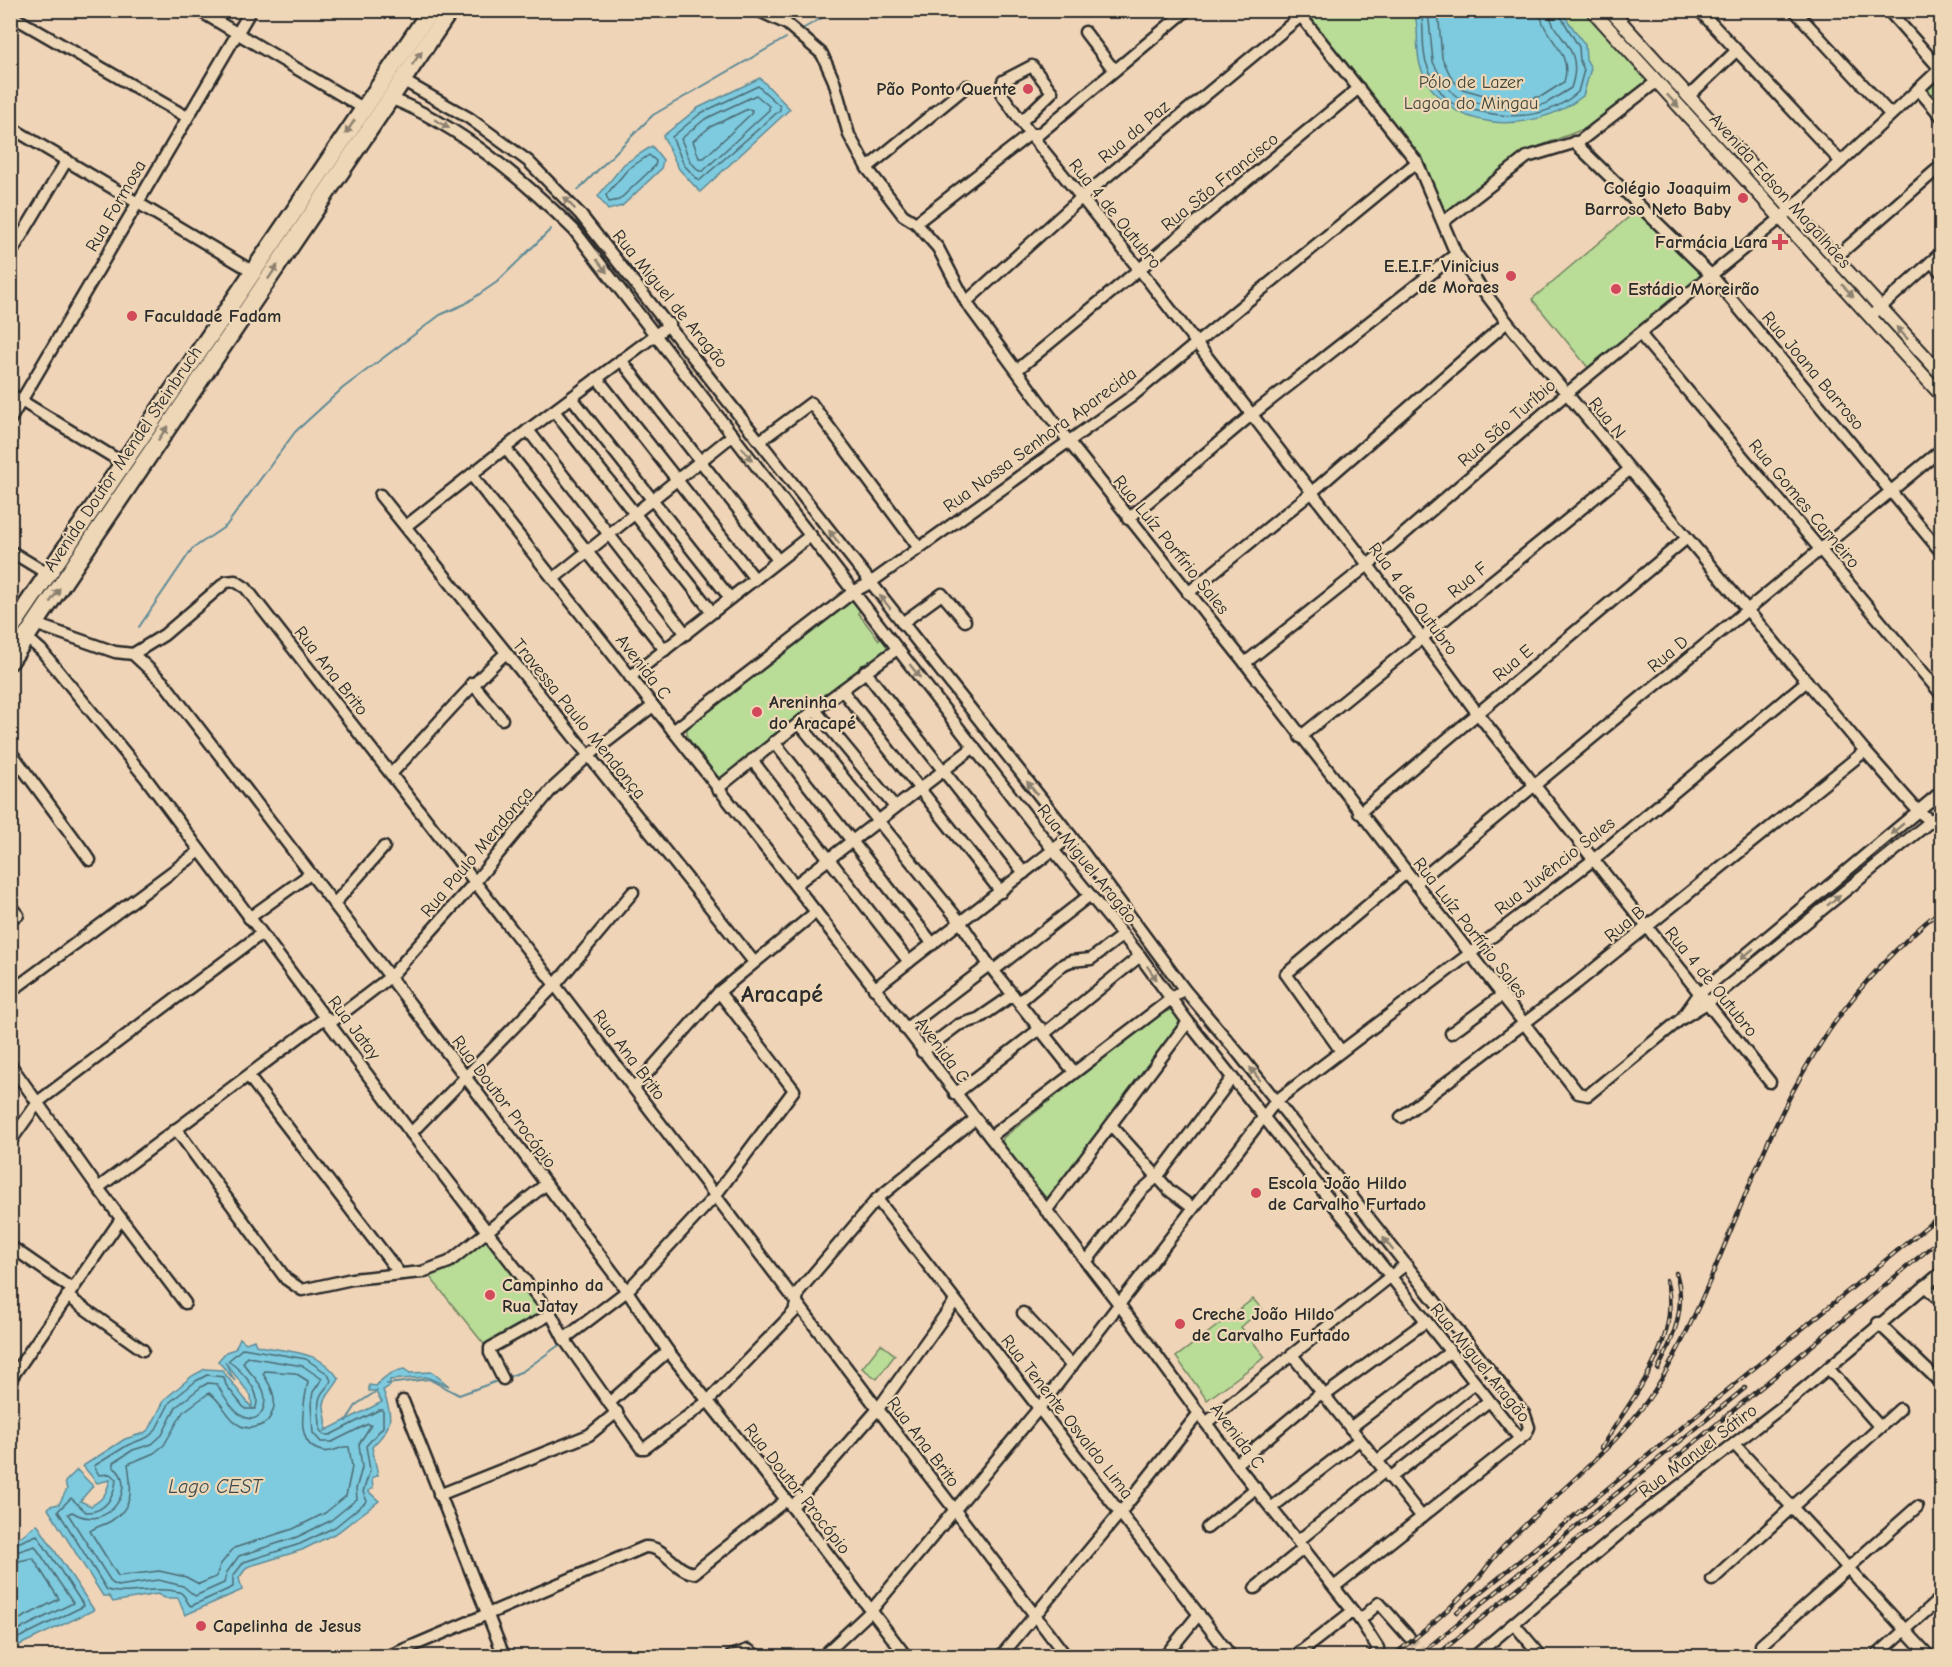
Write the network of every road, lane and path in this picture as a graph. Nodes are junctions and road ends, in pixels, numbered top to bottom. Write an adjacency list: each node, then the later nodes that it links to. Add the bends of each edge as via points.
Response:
1 (198, 10): 15 (street)
2 (251, 10): 15 (street, Rua Formosa)
3 (431, 10): 28 (highway, Avenida Doutor Mendel Steinbruch)
4 (450, 10): 21 (highway, Avenida Doutor Mendel Steinbruch, one-way to 4)
5 (757, 10): 40 (street, Rua Luíz Porfírio Sales, via 787,24 822,54 849,135)
6 (1187, 10): 19 (street)
7 (1592, 10): 18 (street, Avenida Edson Magalhães)
8 (1610, 10): 16 (street, Avenida Edson Magalhães)
9 (1699, 10): 17 (street)
10 (1794, 10): 29 (street)
11 (1888, 10): 20 (street)
12 (1298, 13): 24 (street, Rua N); 41 (street, Rua da Paz)
13 (10, 15): 30 (street)
14 (1085, 32): 19 (street)
15 (238, 33): 28 (street); 30 (street, Rua Formosa)
16 (1643, 46): 18 (street); 26 (street, Avenida Edson Magalhães)
17 (1736, 51): 26 (street); 38 (street)
18 (1631, 55): 22 (street, Avenida Edson Magalhães)
19 (1116, 69): 34 (street, via 1039,134)
20 (1941, 69): 25 (street, Rua São Turíbio)
21 (402, 80): 27 (highway, Avenida Doutor Mendel Steinbruch); 44 (street, Rua Miguel de Aragão, one-way to 21, via 528,161 469,118)
22 (1656, 82): 35 (street, via 1585,138); 43 (street, Avenida Edson Magalhães, one-way to 43)
23 (967, 86): 40 (street)
24 (1359, 88): 37 (street, Rua N); 53 (street, Rua São Francisco)
25 (1918, 89): 29 (street, Rua São Turíbio); 31 (street)
26 (1688, 97): 43 (street, Avenida Edson Magalhães)
27 (390, 98): 47 (street, Rua Miguel de Aragão, one-way to 47, via 415,108 466,139 509,171); 116 (highway, Avenida Doutor Mendel Steinbruch, one-way to 27)
28 (363, 108): 54 (highway, Avenida Doutor Mendel Steinbruch, one-way to 54)
29 (1890, 114): 38 (street, Rua São Turíbio)
30 (187, 117): 42 (street, Rua Formosa)
31 (1941, 117)
32 (1022, 121): 32 (street, Rua 4 de Outubro, via 1001,93 1002,85 1032,66 1052,92); 34 (street, Rua 4 de Outubro)
33 (10, 127): 36 (street)
34 (1030, 134): 41 (street, Rua 4 de Outubro); 46 (street)
35 (1574, 142): 45 (street, via 1527,157); 56 (street, Rua Joana Barroso)
36 (67, 160): 42 (street); 50 (street)
37 (1417, 162): 45 (street, Rua N); 63 (street, Rua Nossa Senhora Aparecida)
38 (1841, 162): 43 (street, Rua São Turíbio)
39 (1941, 165): 51 (street)
40 (867, 168): 46 (street, Rua Luíz Porfírio Sales, via 903,214)
41 (1081, 198): 53 (street, Rua 4 de Outubro); 57 (street, Rua da Paz)
42 (138, 202): 54 (street); 72 (street, Rua Formosa)
43 (1786, 213): 51 (street, Avenida Edson Magalhães); 56 (street, Rua São Turíbio)
44 (585, 220): 47 (street); 60 (street, Rua Miguel de Aragão)
45 (1443, 222): 49 (street, Rua N)
46 (916, 223): 57 (street, Rua Luíz Porfírio Sales, via 946,262)
47 (574, 230): 61 (street, Rua Miguel de Aragão, one-way to 61)
48 (1941, 252): 52 (street)
49 (1456, 254): 59 (street, Rua N); 74 (street)
50 (10, 255)
51 (1828, 257): 58 (street, Avenida Edson Magalhães)
52 (1931, 262): 55 (street); 58 (street)
53 (1140, 270): 63 (street, Rua 4 de Outubro); 65 (street, Rua São Francisco)
54 (252, 271): 83 (highway, Avenida Doutor Mendel Steinbruch)
55 (1941, 273)
56 (1712, 276): 62 (street, Rua São Turíbio); 87 (street, Rua Joana Barroso)
57 (966, 302): 65 (street, Rua Luíz Porfírio Sales)
58 (1875, 313): 66 (street, Avenida Edson Magalhães, one-way to 58); 70 (street, Avenida Edson Magalhães)
59 (1507, 322): 69 (street, Rua N); 88 (street)
60 (670, 324): 61 (street); 78 (street, Rua Miguel de Aragão)
61 (656, 334): 64 (street); 77 (street, Rua Miguel de Aragão)
62 (1640, 334): 69 (street, Rua São Turíbio); 98 (street, Rua Gomes Carneiro)
63 (1195, 343): 74 (street, Rua 4 de Outubro); 79 (street, Rua Nossa Senhora Aparecida)
64 (621, 360): 67 (street); 82 (street)
65 (1017, 370): 79 (street, Rua Luíz Porfírio Sales)
66 (1941, 375)
67 (597, 378): 71 (street); 86 (street)
68 (10, 394): 72 (street)
69 (1566, 394): 84 (street, Rua N); 103 (street, Rua São Turíbio)
70 (1941, 396)
71 (572, 398): 73 (street); 90 (street)
72 (22, 401): 75 (street, Rua Formosa); 83 (street)
73 (554, 411): 76 (street); 91 (street)
74 (1250, 416): 88 (street, Rua 4 de Outubro); 92 (street)
75 (10, 420)
76 (528, 430): 80 (street); 94 (street)
77 (733, 435): 82 (street); 95 (street, Rua Miguel de Aragão, one-way to 95)
78 (760, 441): 97 (street, via 811,404); 107 (street, Rua Miguel de Aragão, one-way to 78)
79 (1069, 442): 92 (street, Rua Luíz Porfírio Sales); 97 (street, Rua Nossa Senhora Aparecida)
80 (506, 449): 85 (street); 100 (street)
81 (1941, 449): 87 (street, Rua D)
82 (701, 461): 86 (street); 102 (street)
83 (123, 463): 104 (highway, Avenida Doutor Mendel Steinbruch)
84 (1629, 470): 96 (street, Rua N); 118 (street, Rua F)
85 (472, 476): 93 (street); 105 (street, Avenida C)
86 (677, 480): 90 (street); 106 (street)
87 (1890, 492): 98 (street, Rua D); 101 (street, Rua Joana Barroso)
88 (1311, 493): 103 (street, Rua 4 de Outubro); 109 (street)
89 (380, 495): 93 (street, Travessa Paulo Mendonça)
90 (651, 500): 91 (street); 110 (street)
91 (634, 514): 94 (street); 112 (street)
92 (1128, 519): 109 (street, Rua Luíz Porfírio Sales)
93 (406, 526): 121 (street, Travessa Paulo Mendonça)
94 (609, 532): 100 (street); 117 (street)
95 (810, 535): 102 (street); 108 (street, Rua Miguel de Aragão)
96 (1687, 538): 111 (street, Rua N); 133 (street, Rua E)
97 (919, 548): 107 (street, Rua Nossa Senhora Aparecida)
98 (1821, 550): 111 (street, Rua D); 130 (street, Rua Gomes Carneiro)
99 (10, 551): 104 (street)
100 (586, 552): 105 (street); 120 (street)
101 (1941, 553)
102 (778, 560): 106 (street)
103 (1368, 565): 118 (street, Rua 4 de Outubro); 124 (street, Rua São Turíbio)
104 (48, 574): 115 (highway, Avenida Doutor Mendel Steinbruch)
105 (553, 579): 126 (street, Avenida C)
106 (755, 579): 110 (street)
107 (870, 583): 108 (street, Rua Nossa Senhora Aparecida); 114 (street, Rua Miguel Aragão, one-way to 107)
108 (853, 592): 119 (street, Rua Miguel Aragão); 136 (street, Rua Nossa Senhora Aparecida)
109 (1188, 593): 124 (street, Rua Luíz Porfírio Sales)
110 (730, 598): 112 (street)
111 (1748, 608): 127 (street, Rua N); 146 (street, Rua D)
112 (712, 612): 117 (street)
113 (965, 621): 114 (street, via 942,594)
114 (902, 623): 156 (street, Rua Miguel Aragão, one-way to 114)
115 (10, 630)
116 (31, 630): 122 (street); 123 (highway, Avenida Doutor Mendel Steinbruch); 160 (street, Rua Jatay, via 41,650)
117 (686, 634): 120 (street)
118 (1422, 640): 133 (street, Rua 4 de Outubro); 137 (street, Rua F)
119 (897, 649): 125 (street); 139 (street, Rua Miguel Aragão, one-way to 139)
120 (665, 650): 126 (street)
121 (506, 653): 128 (street); 142 (street, Travessa Paulo Mendonça)
122 (133, 654): 145 (street, Rua Ana Brito, via 170,630 226,582 235,580 246,588); 164 (street, Rua Doutor Procópio, via 165,684)
123 (10, 661)
124 (1245, 663): 137 (street, Rua Luíz Porfírio Sales)
125 (866, 671): 129 (street); 144 (street)
126 (630, 677): 131 (street, Avenida C)
127 (1807, 681): 141 (street, Rua N); 163 (street, Rua Juvêncio Sales)
128 (472, 683): 134 (street); 145 (street)
129 (842, 690): 132 (street); 147 (street)
130 (1941, 695)
131 (653, 706): 136 (street, Avenida C); 142 (street, Rua Paulo Mendonça)
132 (815, 710): 135 (street); 150 (street)
133 (1478, 714): 146 (street, Rua 4 de Outubro); 153 (street, Rua E)
134 (502, 719)
135 (799, 723): 138 (street); 154 (street)
136 (673, 731): 148 (street, Avenida C)
137 (1300, 737): 153 (street, Rua Luíz Porfírio Sales)
138 (774, 742): 143 (street); 157 (street)
139 (974, 747): 144 (street); 159 (street, Rua Miguel Aragão)
140 (10, 751): 161 (street)
141 (1865, 751): 151 (street, Rua N); 181 (street, Rua B)
142 (587, 757): 167 (street, Rua Paulo Mendonça, via 552,789); 187 (street, Travessa Paulo Mendonça)
143 (752, 760): 148 (street); 162 (street)
144 (944, 771): 147 (street); 165 (street)
145 (391, 774): 167 (street, Rua Ana Brito)
146 (1534, 786): 163 (street, Rua 4 de Outubro); 168 (street, Rua D)
147 (920, 788): 150 (street); 171 (street)
148 (717, 789): 169 (street, Avenida C)
149 (1941, 791): 151 (street)
150 (895, 807): 154 (street)
151 (1918, 810): 155 (street, Rua N); 175 (street, one-way to 175)
152 (1941, 812): 155 (street)
153 (1359, 813): 166 (street, Rua Luíz Porfírio Sales)
154 (878, 820): 157 (street); 180 (street)
155 (1931, 821): 179 (street, one-way to 155)
156 (1071, 836): 159 (street); 193 (street, Rua Miguel Aragão)
157 (851, 841): 162 (street); 184 (street)
158 (384, 847): 173 (street)
159 (1053, 850): 165 (street); 172 (street, Rua Miguel Aragão)
160 (200, 851): 178 (street, Rua Jatay); 194 (street)
161 (90, 860)
162 (828, 860): 169 (street); 188 (street)
163 (1593, 860): 181 (street, Rua 4 de Outubro); 185 (street, Rua Juvêncio Sales)
164 (310, 873): 173 (street, Rua Doutor Procópio); 178 (street)
165 (1024, 873): 171 (street)
166 (1406, 873): 168 (street, Rua Luíz Porfírio Sales); 208 (street, via 1286,974)
167 (476, 882): 190 (street, Rua Paulo Mendonça); 191 (street, Rua Ana Brito)
168 (1415, 884): 185 (street, Rua Luíz Porfírio Sales)
169 (795, 885): 176 (street, Avenida C)
170 (633, 892): 191 (street)
171 (1001, 892): 180 (street)
172 (1090, 895): 183 (street, Rua Miguel Aragão); 189 (street)
173 (334, 904): 190 (street, Rua Doutor Procópio)
174 (10, 906): 177 (street)
175 (1800, 909): 179 (street); 196 (street, one-way to 196)
176 (816, 912): 187 (street); 192 (street, Avenida C)
177 (18, 915)
178 (249, 918): 182 (street, Rua Jatay)
179 (1809, 921): 200 (street)
180 (961, 923): 184 (street); 189 (street)
181 (1646, 928): 196 (street, Rua 4 de Outubro); 204 (street, Rua B)
182 (261, 934): 202 (street, Rua Jatay); 220 (street)
183 (1123, 935): 186 (street, Rua Miguel Aragão); 198 (street, via 1091,959 1064,964)
184 (933, 944): 188 (street)
185 (1470, 954): 197 (street, Rua Luíz Porfírio Sales); 208 (street, Rua Juvêncio Sales)
186 (1140, 956): 199 (street, Rua Miguel Aragão, one-way to 199); 206 (street)
187 (754, 962): 195 (street)
188 (909, 962): 192 (street)
189 (991, 968): 198 (street); 205 (street)
190 (390, 977): 202 (street, Rua Paulo Mendonça); 216 (street, Rua Doutor Procópio)
191 (555, 985): 216 (street); 218 (street, Rua Ana Brito)
192 (874, 989): 205 (street, Avenida C)
193 (1184, 989): 199 (street); 210 (street, Rua Miguel Aragão)
194 (10, 992)
195 (719, 992): 218 (street); 235 (street, via 794,1090)
196 (1699, 994): 200 (street, Rua 4 de Outubro); 201 (street)
197 (1501, 996): 204 (street, Rua Luíz Porfírio Sales); 207 (street)
198 (1016, 998): 206 (street); 209 (street, via 958,1025)
199 (1169, 998): 203 (street, Rua Miguel Aragão); 213 (street)
200 (1707, 1003): 201 (street); 217 (street, Rua 4 de Outubro)
201 (1681, 1019): 204 (street, Rua Luíz Porfírio Sales, via 1584,1096)
202 (328, 1020): 214 (street, Rua Paulo Mendonça); 227 (street, Rua Jatay)
203 (1188, 1022): 212 (street, Rua Miguel Aragão); 225 (street)
204 (1521, 1023): 223 (street, Rua B)
205 (905, 1029): 209 (street, Avenida C)
206 (1043, 1031): 213 (street); 219 (street)
207 (1451, 1033)
208 (1341, 1051): 221 (street, Rua Juvêncio Sales)
209 (922, 1052): 219 (street, Avenida C)
210 (1239, 1054): 212 (street); 221 (street, Rua Miguel Aragão, one-way to 210)
211 (10, 1064): 220 (street)
212 (1226, 1066): 215 (street, Rua Miguel Aragão)
213 (1074, 1072): 228 (street)
214 (249, 1077): 226 (street, Rua Paulo Mendonça); 245 (street)
215 (1232, 1078): 222 (street, Rua Miguel Aragão); 232 (street)
216 (465, 1079): 227 (street); 233 (street, Rua Doutor Procópio)
217 (1770, 1082)
218 (634, 1088): 235 (street, Rua Ana Brito)
219 (955, 1094): 224 (street, Avenida C)
220 (39, 1101): 229 (street); 234 (street)
221 (1276, 1101): 222 (street, Rua Juvêncio Sales); 230 (street, Rua Miguel Aragão)
222 (1263, 1116): 231 (street, Rua Miguel Aragão); 237 (street, Rua Juvêncio Sales)
223 (1401, 1117)
224 (975, 1119): 228 (street, Avenida C); 236 (street)
225 (1111, 1125): 232 (street); 238 (street)
226 (176, 1130): 234 (street, Rua Paulo Mendonça); 245 (street, via 294,1286 309,1290 332,1282)
227 (411, 1132): 240 (street, Rua Jatay)
228 (990, 1137): 238 (street, Avenida C)
229 (10, 1142)
230 (1310, 1144): 231 (street); 243 (street, Rua Miguel Aragão, one-way to 230)
231 (1295, 1156): 246 (street, Rua Miguel Aragão)
232 (1158, 1176): 237 (street); 242 (street, via 1141,1191)
233 (546, 1185): 240 (street); 248 (street, Rua Doutor Procópio)
234 (98, 1188): 239 (street)
235 (715, 1196): 248 (street); 253 (street, Rua Ana Brito)
236 (877, 1198): 250 (street, Rua Tenente Osvaldo Lima); 253 (street, via 799,1291)
237 (1192, 1208): 254 (street, Rua Juvêncio Sales)
238 (1047, 1211): 242 (street, Avenida C)
239 (121, 1219): 249 (street); 252 (street)
240 (489, 1230): 245 (street, via 435,1269); 256 (street, Rua Jatay)
241 (10, 1246): 249 (street)
242 (1086, 1262): 254 (street, Avenida C)
243 (1405, 1265): 246 (street); 257 (street, Rua Miguel Aragão)
244 (1941, 1272): 247 (street, Rua Manuel Sátiro)
245 (400, 1274)
246 (1391, 1277): 259 (street, Rua Miguel Aragão); 264 (street)
247 (1925, 1286): 251 (street); 258 (street, Rua Manuel Sátiro)
248 (627, 1291): 260 (street); 262 (street, Rua Doutor Procópio)
249 (70, 1292): 261 (street); 268 (street)
250 (955, 1301): 276 (street, Rua Tenente Osvaldo Lima); 277 (street)
251 (1941, 1302)
252 (185, 1303)
253 (795, 1303): 273 (street, via 794,1312); 277 (street, Rua Ana Brito)
254 (1119, 1304): 265 (street, Rua Juvêncio Sales); 280 (street, Avenida C)
255 (1023, 1312): 265 (street)
256 (551, 1314): 260 (street, Rua Jatay); 267 (street, via 490,1348)
257 (1446, 1316): 259 (street); 284 (street, Rua Miguel Aragão, via 1525,1415 1529,1428)
258 (1878, 1323): 266 (street, Rua Manuel Sátiro); 270 (street)
259 (1428, 1325): 263 (street, Rua Miguel Aragão); 271 (street)
260 (564, 1339): 275 (street, Rua Jatay)
261 (143, 1350)
262 (668, 1351): 273 (street, Rua Doutor Procópio); 275 (street)
263 (1450, 1352): 269 (street, Rua Miguel Aragão); 283 (street)
264 (1292, 1355): 271 (street); 281 (street)
265 (1072, 1366): 276 (street, Rua Juvêncio Sales)
266 (1827, 1368): 282 (street); 286 (street, Rua Manuel Sátiro)
267 (503, 1379)
268 (10, 1380)
269 (1474, 1383): 274 (street, Rua Miguel Aragão); 287 (street)
270 (1941, 1384)
271 (1323, 1395): 283 (street); 288 (street)
272 (403, 1401): 291 (street)
273 (708, 1401): 279 (street, Rua Jatay, via 642,1449); 292 (street, Rua Doutor Procópio)
274 (1489, 1401): 284 (street, Rua Miguel Aragão); 289 (street)
275 (609, 1403): 279 (street, Rua Jatay)
276 (1040, 1407): 296 (street, Rua Juvêncio Sales); 297 (street, Rua Tenente Osvaldo Lima)
277 (878, 1409): 292 (street); 296 (street, Rua Ana Brito)
278 (1900, 1409): 282 (street)
279 (616, 1412): 291 (street, via 589,1435)
280 (1199, 1413): 281 (street, Avenida C); 297 (street)
281 (1206, 1423): 288 (street, Avenida C)
282 (1880, 1426): 293 (street)
283 (1350, 1428): 285 (street)
284 (1520, 1439): 298 (street)
285 (1359, 1440): 287 (street); 295 (street)
286 (1735, 1444): 293 (street); 312 (street, Rua Manuel Sátiro, via 1639,1517)
287 (1377, 1461): 289 (street)
288 (1236, 1464): 290 (street, Avenida C)
289 (1388, 1474): 298 (street); 300 (street)
290 (1256, 1488): 295 (street, Avenida C); 299 (street)
291 (439, 1495): 309 (street)
292 (789, 1504): 307 (street, Rua Doutor Procópio); 309 (street, via 694,1573 645,1547)
293 (1791, 1507): 301 (street); 302 (street)
294 (1917, 1507): 301 (street)
295 (1271, 1508): 300 (street, Avenida C)
296 (954, 1510): 307 (street, Rua Juvêncio Sales); 310 (street, Rua Ana Brito)
297 (1120, 1513): 308 (street, Rua Tenente Osvaldo Lima); 310 (street)
298 (1422, 1517): 303 (street)
299 (1207, 1528)
300 (1301, 1544): 303 (street, Avenida C); 304 (street)
301 (1847, 1567): 313 (street); 315 (street)
302 (1712, 1580)
303 (1334, 1587): 306 (street, Avenida C)
304 (1255, 1588)
305 (1941, 1598): 313 (street)
306 (1353, 1611): 311 (street, Avenida C); 316 (street)
307 (870, 1612): 322 (street, Rua Juvêncio Sales); 323 (street, Rua Doutor Procópio)
308 (1199, 1614): 326 (street); 327 (street, Rua Tenente Osvaldo Lima)
309 (487, 1616): 319 (street); 320 (street)
310 (1036, 1616): 324 (street); 325 (street, Rua Ana Brito)
311 (1360, 1620): 314 (street, via 1379,1603); 318 (street, Avenida C)
312 (1514, 1624): 328 (street, Rua Manuel Sátiro); 329 (street)
313 (1905, 1630): 330 (street); 331 (street)
314 (1409, 1637)
315 (1761, 1645)
316 (1299, 1653)
317 (754, 1654): 321 (street)
318 (1376, 1654)
319 (389, 1656)
320 (504, 1656)
321 (731, 1656)
322 (823, 1656)
323 (906, 1656)
324 (1001, 1656)
325 (1066, 1656)
326 (1165, 1656)
327 (1231, 1656)
328 (1475, 1656)
329 (1541, 1656)
330 (1876, 1656)
331 (1929, 1656)

